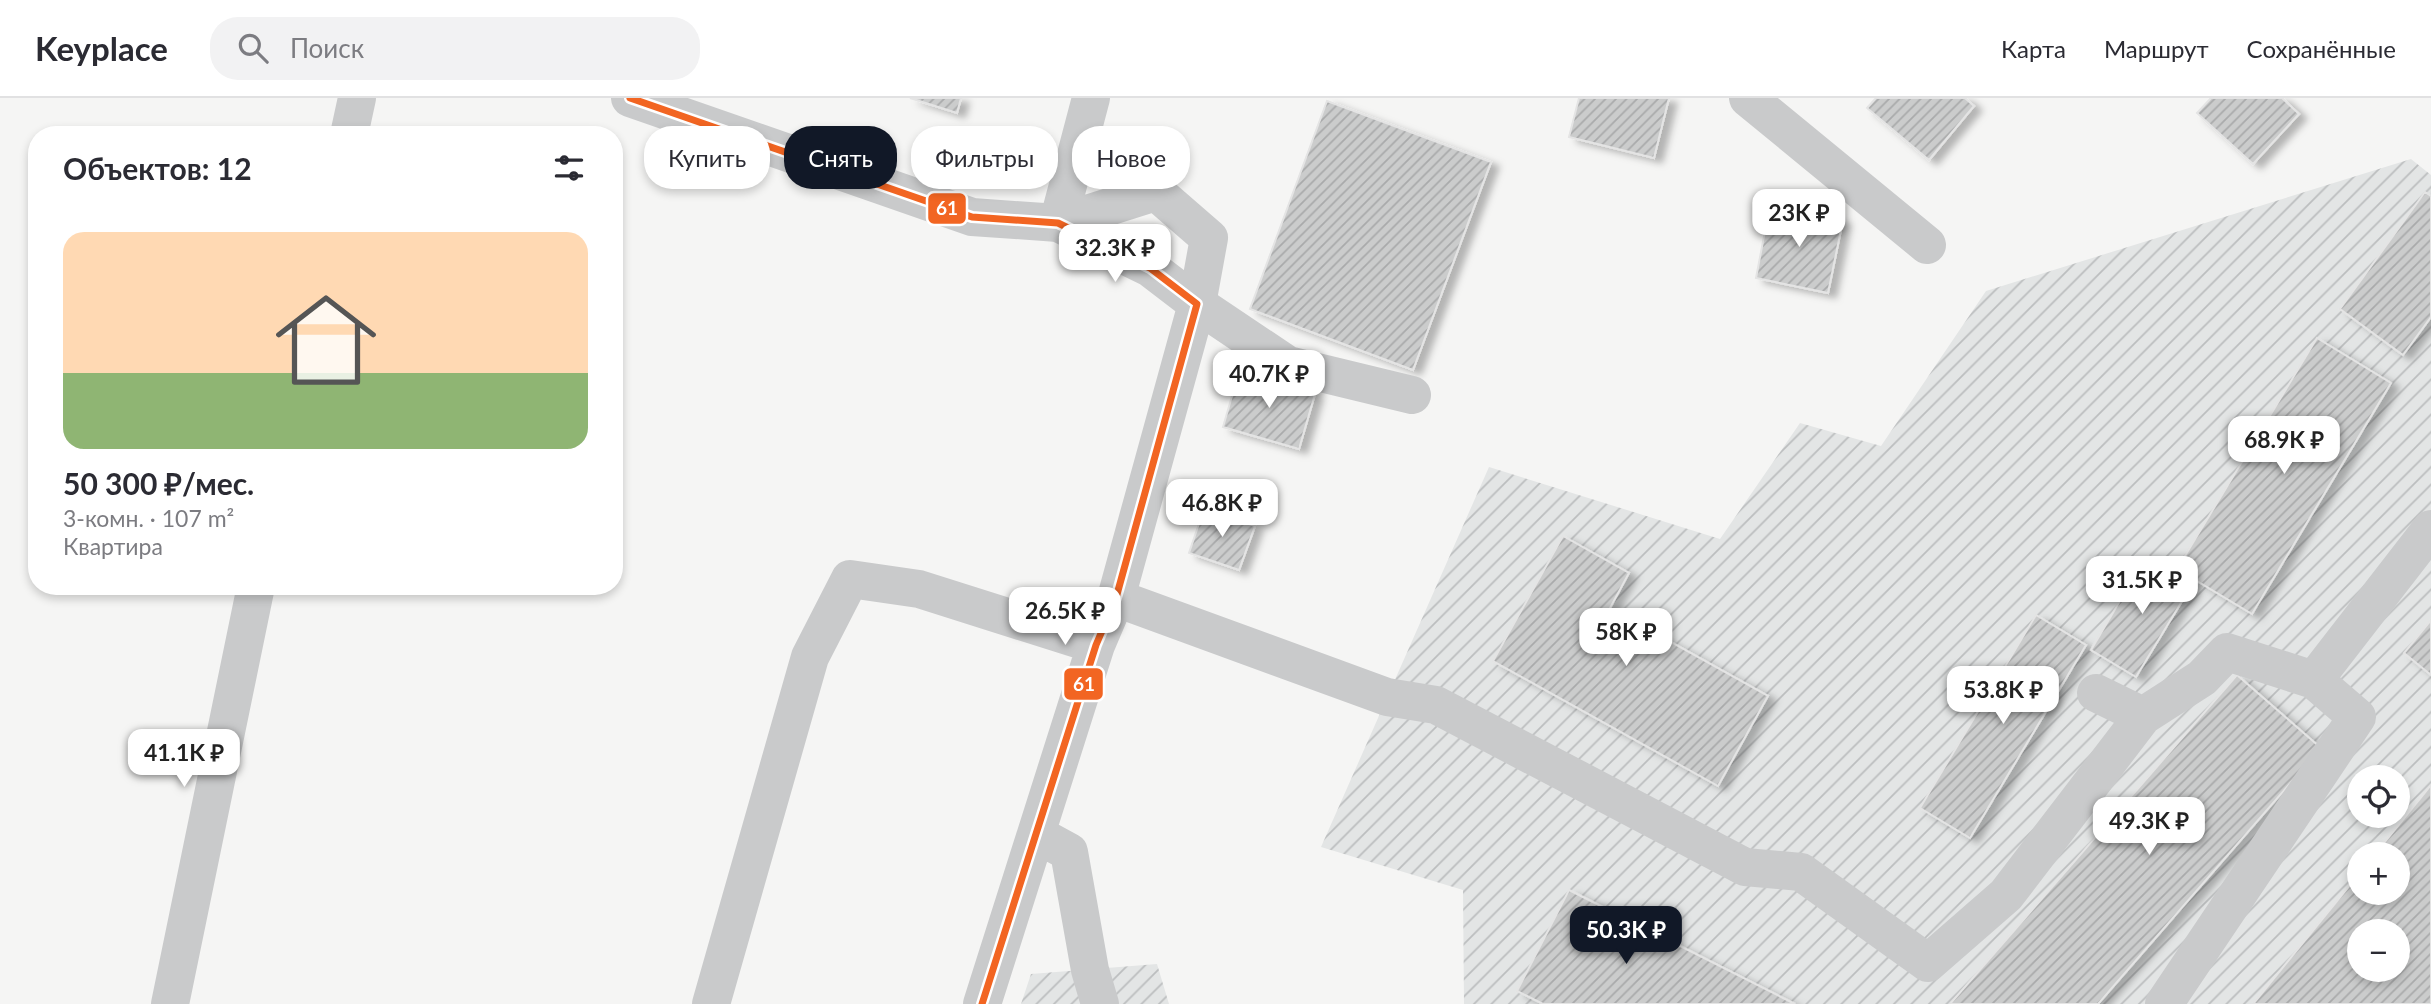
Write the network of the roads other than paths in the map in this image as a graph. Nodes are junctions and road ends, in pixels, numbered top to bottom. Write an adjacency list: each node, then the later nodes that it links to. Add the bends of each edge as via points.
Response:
1 (357, 98): 5 (street)
2 (630, 98): 6 (street, via 972,218)
3 (1091, 98): 6 (street)
4 (1748, 98): 7 (street)
5 (351, 126)
6 (1058, 223): 8 (street, via 1150,268); 8 (street, via 1156,192 1209,238)
7 (1927, 246)
8 (1197, 304): 9 (street, via 1288,365); 12 (street)
9 (1412, 395)
10 (2431, 529): 14 (street)
11 (254, 595): 18 (street)
12 (1116, 598): 13 (street); 16 (street, via 1387,697 1436,705 1745,867 1801,872 1928,964 2006,895)
13 (1097, 645): 17 (street); 19 (street, via 919,589 850,579 810,657)
14 (2314, 680): 16 (street, via 2227,652 2202,678); 22 (street, via 2357,717)
15 (2096, 693): 16 (street)
16 (2143, 716)
17 (1036, 834): 20 (street); 21 (street, via 1069,852)
18 (170, 1004)
19 (711, 1004)
20 (982, 1004)
21 (1100, 1004)
22 (2164, 1004)

